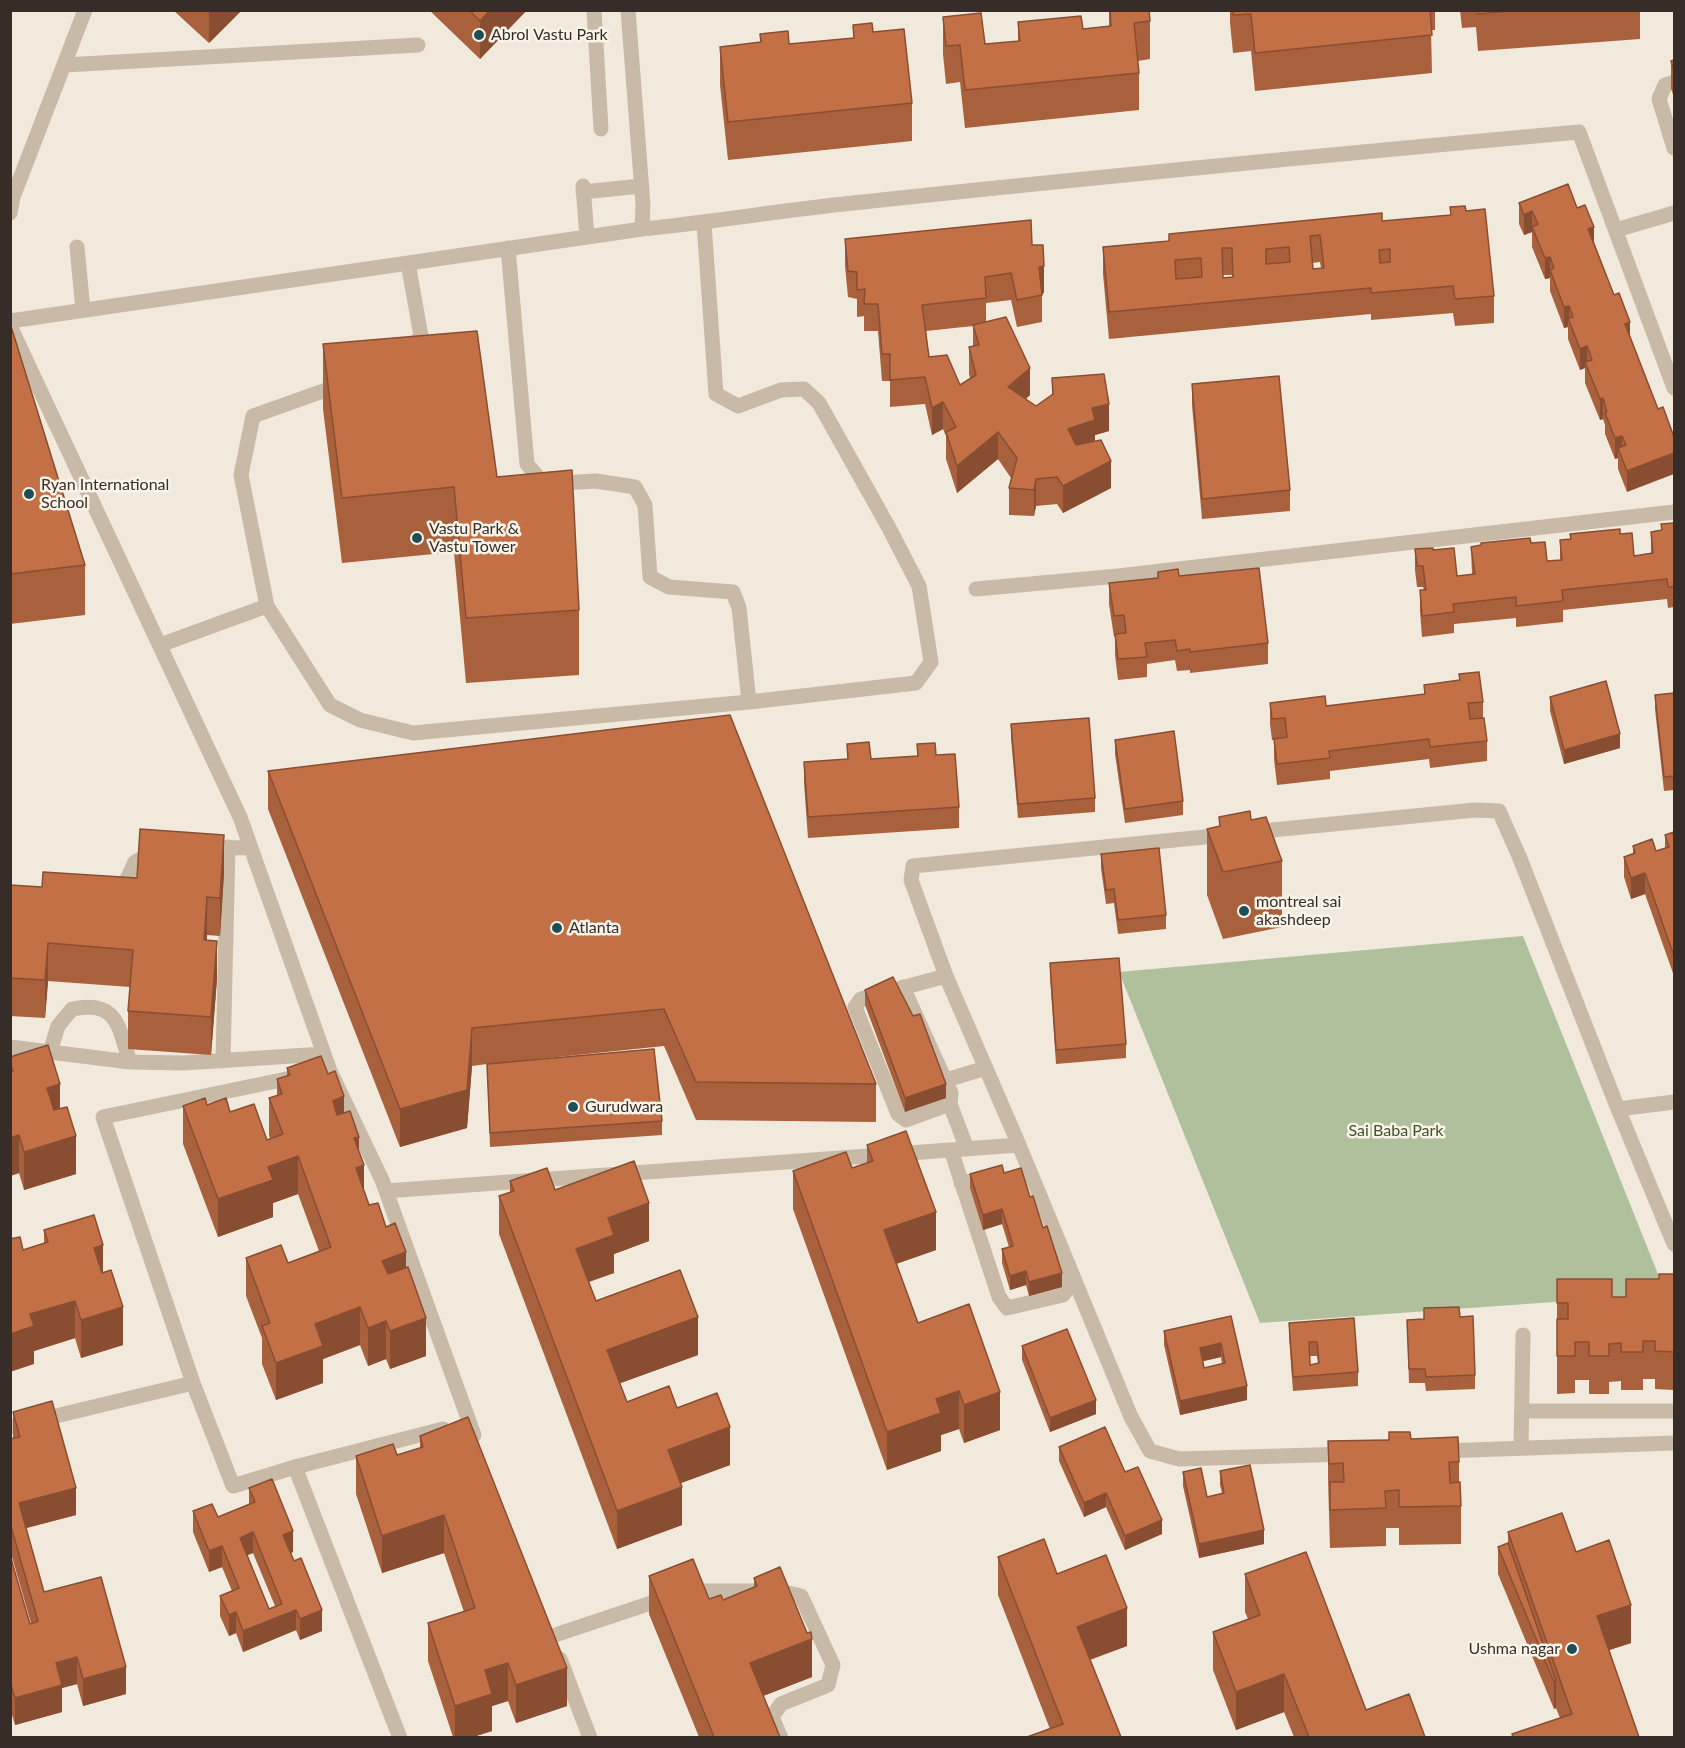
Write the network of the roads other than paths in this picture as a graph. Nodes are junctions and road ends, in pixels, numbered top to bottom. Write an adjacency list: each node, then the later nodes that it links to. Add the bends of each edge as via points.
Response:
1 (85, 10): 5 (street)
2 (594, 10): 7 (street)
3 (628, 10): 9 (street)
4 (418, 45): 5 (street)
5 (65, 66): 10 (street)
6 (1674, 82): 8 (street, via 1665,85 1659,99)
7 (601, 129)
8 (1674, 148)
9 (641, 186): 13 (street); 15 (street, via 583,189)
10 (10, 213)
11 (1674, 213): 14 (street)
12 (704, 223): 13 (street); 14 (street, via 777,211 986,189 1579,132); 29 (street, via 716,394 738,406 781,390 804,388 819,403 919,586 932,662 916,683)
13 (642, 229): 15 (street)
14 (1616, 230): 24 (street)
15 (587, 237): 17 (street)
16 (77, 247): 19 (street)
17 (508, 249): 18 (street); 29 (street, via 528,464 544,484 596,481 635,487 645,505 650,577 669,587 733,592 739,608)
18 (408, 263): 19 (street); 22 (street, via 421,336)
19 (83, 310): 20 (street)
20 (10, 321)
21 (10, 326): 28 (street)
22 (400, 360)
23 (354, 380): 27 (street, via 252,416 241,475)
24 (1674, 388)
25 (1674, 512): 26 (street)
26 (976, 590)
27 (267, 606): 28 (street); 29 (street, via 330,705 360,720 413,733)
28 (160, 645): 33 (street)
29 (749, 702)
30 (166, 847): 34 (street, via 135,862 123,888)
31 (187, 847): 32 (street)
32 (228, 847): 33 (street); 40 (street)
33 (251, 848): 39 (street)
34 (106, 901)
35 (946, 976): 36 (street); 42 (street); 47 (street, via 911,880 913,866 1475,810 1499,811)
36 (903, 987): 44 (street); 46 (street, via 861,999 855,1007 898,1114 906,1120)
37 (10, 1047): 38 (street)
38 (50, 1052): 41 (street); 41 (street, via 58,1026 72,1009 102,1008 118,1026)
39 (323, 1054): 40 (street); 43 (street)
40 (223, 1061): 41 (street)
41 (130, 1062)
42 (986, 1068): 44 (street); 48 (street)
43 (318, 1073): 52 (street); 56 (street, via 103,1117)
44 (946, 1080): 46 (street)
45 (1674, 1102): 47 (street)
46 (950, 1104): 49 (street)
47 (1618, 1109): 54 (street)
48 (1019, 1145): 49 (street); 53 (street)
49 (967, 1149): 50 (street)
50 (951, 1150): 51 (street); 52 (street)
51 (961, 1183): 53 (street, via 1019,1174); 53 (street, via 999,1297 1008,1308 1066,1291)
52 (386, 1191): 59 (street)
53 (1049, 1230): 65 (street, via 1131,1417 1150,1451 1179,1459)
54 (1674, 1244)
55 (1523, 1335): 57 (street)
56 (193, 1383): 60 (street); 66 (street, via 233,1486)
57 (1522, 1411): 58 (street); 62 (street)
58 (1674, 1412)
59 (469, 1421): 64 (street); 66 (street)
60 (10, 1427)
61 (1674, 1443): 62 (street)
62 (1521, 1448): 63 (street)
63 (1426, 1451)
64 (481, 1453)
65 (1368, 1453)
66 (295, 1467): 67 (street)
67 (400, 1737)
68 (590, 1737): 69 (street, via 549,1630 687,1591 780,1591 801,1596 833,1665 828,1685 781,1704 772,1717)
69 (781, 1737)

